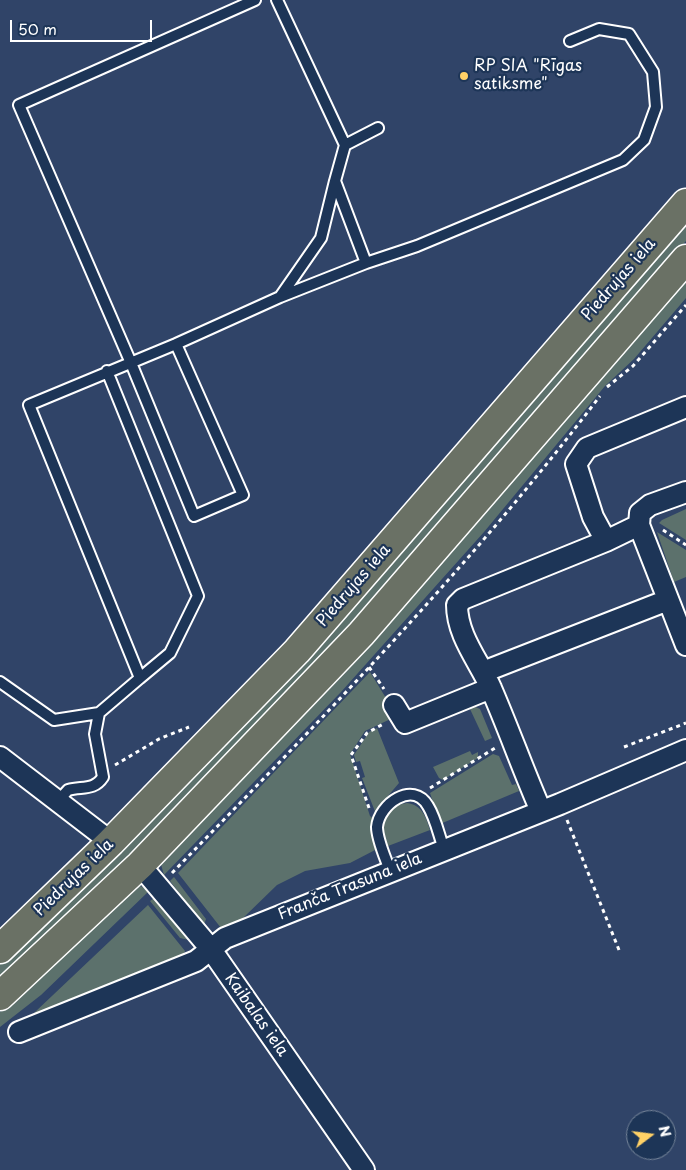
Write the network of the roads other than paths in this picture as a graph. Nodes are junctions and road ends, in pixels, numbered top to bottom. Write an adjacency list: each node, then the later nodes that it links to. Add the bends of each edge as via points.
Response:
1 (255, 0): 12 (lane, via 19,105)
2 (277, 0): 5 (lane)
3 (570, 41): 9 (lane, via 599,29 630,34 654,72 656,107 644,140 623,160 417,246)
4 (378, 128): 5 (lane)
5 (345, 145): 6 (lane)
6 (335, 181): 9 (lane); 10 (lane, via 321,238)
7 (686, 203): 29 (main road, Piedrujas iela, via 297,651)
8 (686, 258): 31 (main road, via 361,634)
9 (366, 263): 10 (lane)
10 (280, 298): 11 (lane)
11 (176, 344): 12 (lane); 12 (lane, via 242,495 194,516)
12 (131, 363): 13 (lane)
13 (108, 371): 20 (lane, via 198,596 170,653); 20 (lane, via 28,404)
14 (686, 406): 17 (street, via 587,448 576,464 593,517)
15 (686, 492): 16 (street, via 650,505 640,513)
16 (639, 525): 17 (street); 18 (street)
17 (606, 541): 21 (street, via 463,599 456,605 471,652)
18 (668, 600): 19 (street); 21 (street)
19 (686, 646)
20 (140, 678): 24 (lane)
21 (487, 680): 23 (street, via 405,723); 28 (street)
22 (0, 682): 24 (lane, via 54,720)
23 (398, 710)
24 (100, 713): 27 (lane, via 95,734 104,777 98,784 85,789 68,790)
25 (686, 750): 28 (street, Franča Trasuna iela)
26 (0, 757): 27 (street)
27 (58, 801): 29 (street)
28 (541, 811): 30 (street, Franča Trasuna iela)
29 (111, 842): 34 (main road, Piedrujas iela)
30 (444, 850): 32 (street, Franča Trasuna iela); 32 (lane, via 428,806 421,798 411,794 393,800 385,806 377,829)
31 (140, 865): 33 (street, Kaibalas iela); 35 (main road)
32 (390, 871): 33 (street, Franča Trasuna iela, via 225,938)
33 (210, 948): 36 (street, Franča Trasuna iela, via 196,961); 37 (street, Kaibalas iela)
34 (0, 949)
35 (0, 996)
36 (19, 1032)
37 (364, 1170)

